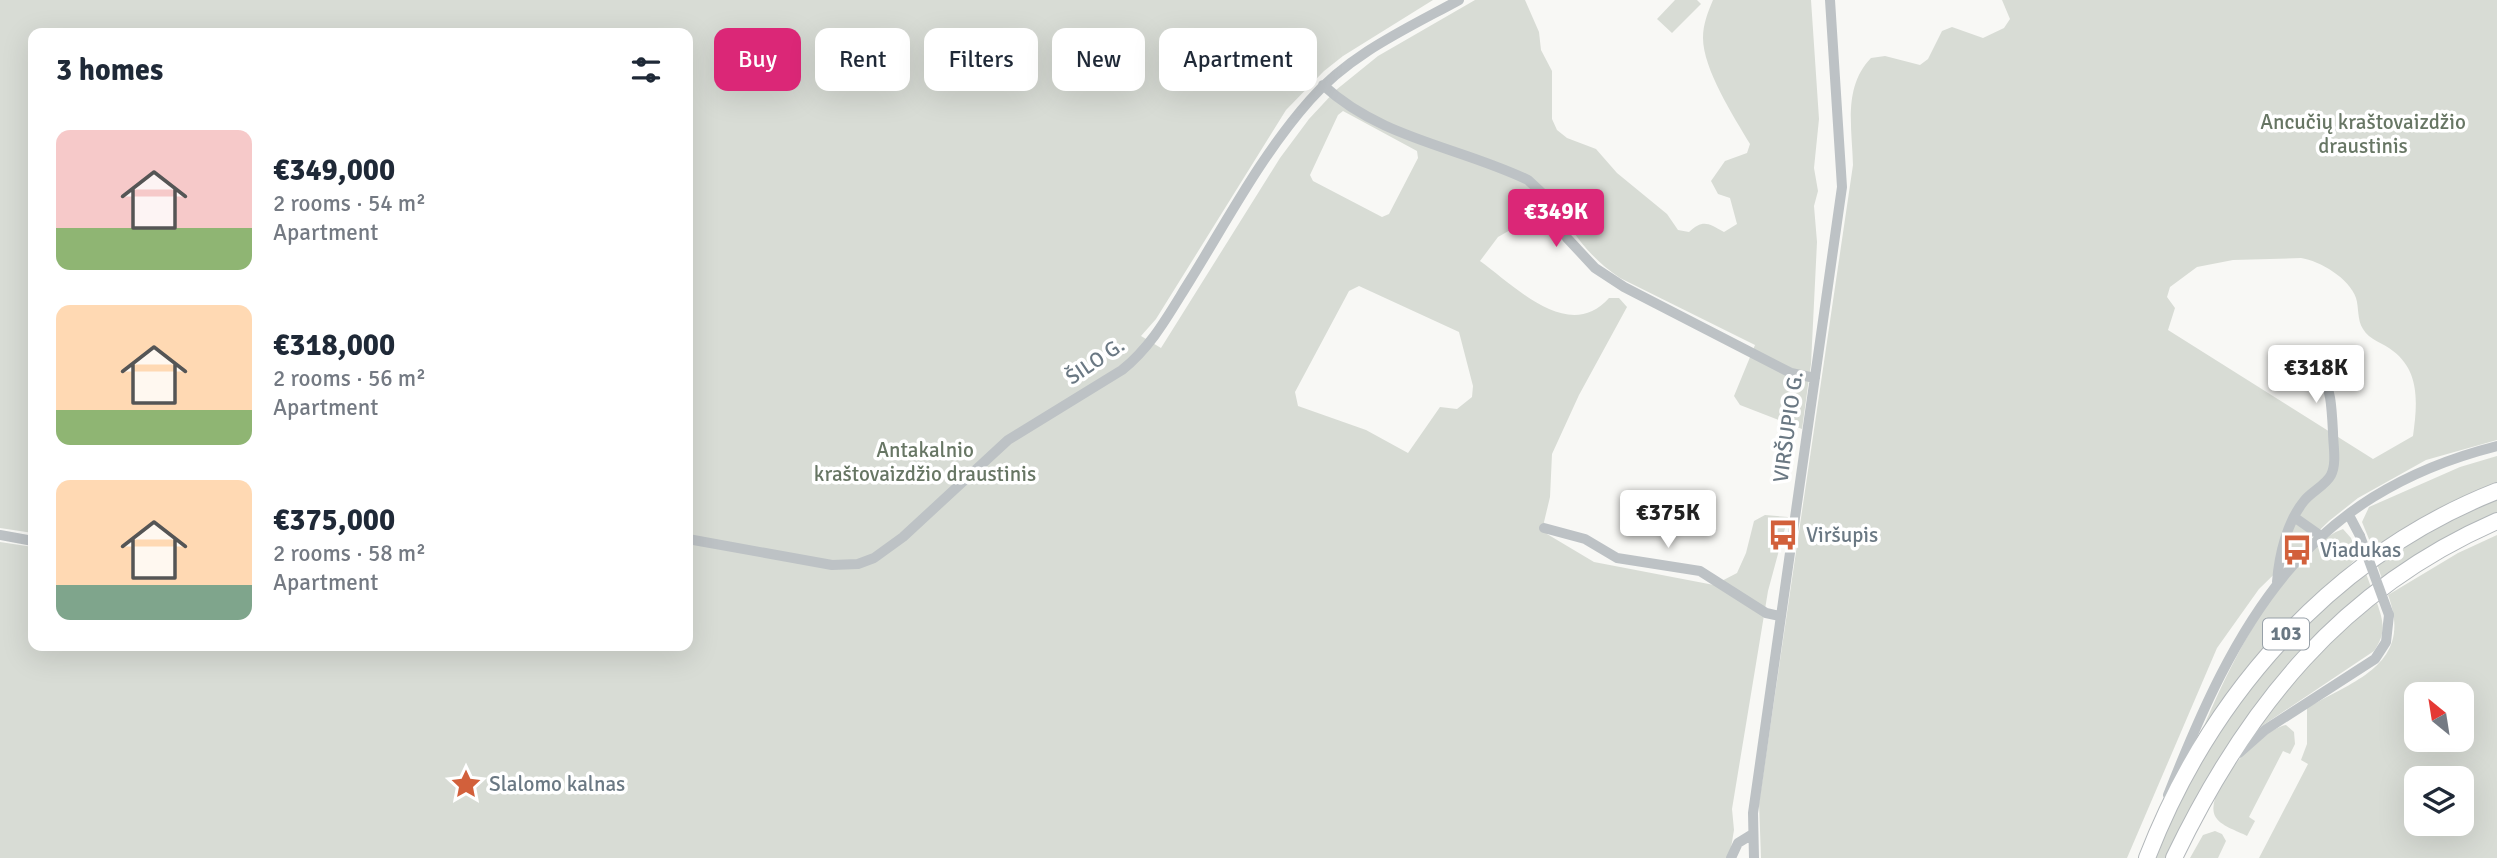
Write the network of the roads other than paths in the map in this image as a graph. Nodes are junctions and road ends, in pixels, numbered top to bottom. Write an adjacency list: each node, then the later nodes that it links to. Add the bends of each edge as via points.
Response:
1 (1459, 0): 3 (street, ŠILO G., via 1378,44)
2 (1830, 0): 5 (street, VIRŠUPIO G., via 1842,187)
3 (1323, 85): 5 (street, via 1361,114 1412,139 1528,180 1543,194 1567,238 1595,268 1791,373); 15 (street, ŠILO G., via 1284,132 1138,358 1008,440 887,550 858,564 832,565)
4 (2274, 351): 9 (street, via 2314,369 2327,381 2331,393 2334,461 2330,476)
5 (1815, 377): 17 (street, VIRŠUPIO G.)
6 (2497, 446): 8 (street, via 2407,480)
7 (2497, 491): 20 (main road, 103, via 2446,514 2386,550 2292,628 2208,733)
8 (2349, 515): 13 (street); 18 (street, bridge, via 2389,615 2386,642 2375,659 2265,730)
9 (2294, 517): 13 (street); 16 (street)
10 (2497, 521): 18 (main road, 103, via 2423,561 2338,623 2268,698)
11 (1544, 528): 17 (street, via 1585,538 1617,558 1700,571 1766,613)
12 (0, 535): 14 (street)
13 (2321, 536): 16 (street)
14 (28, 540)
15 (693, 540)
16 (2277, 582): 20 (street, via 2247,623 2215,684)
17 (1780, 616): 19 (street, VIRŠUPIO G.)
18 (2214, 779): 23 (main road, 103)
19 (1751, 835): 21 (street, via 1738,843); 22 (street, VIRŠUPIO G.)
20 (2149, 853)
21 (1731, 858)
22 (1754, 858)
23 (2174, 858)

